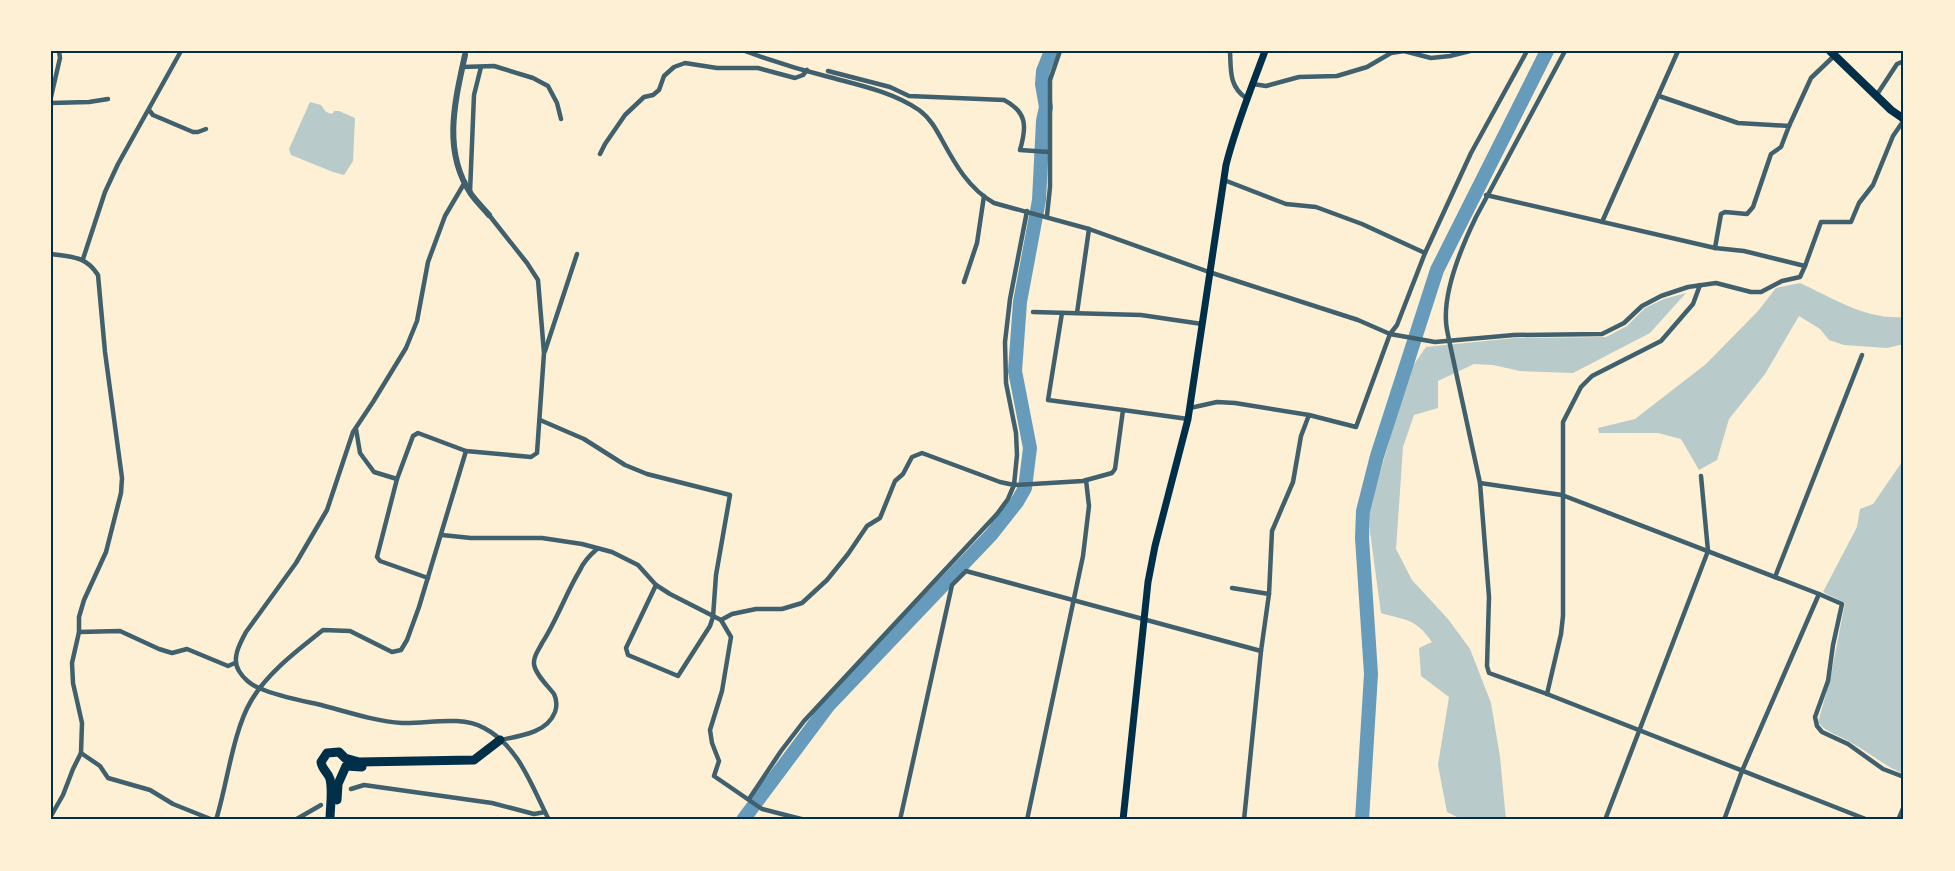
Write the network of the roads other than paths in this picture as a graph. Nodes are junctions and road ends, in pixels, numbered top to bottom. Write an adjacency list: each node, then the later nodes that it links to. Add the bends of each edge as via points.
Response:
1 (59, 51): 23 (street)
2 (181, 51): 27 (street)
3 (745, 51): 18 (street)
4 (1060, 51): 32 (street, via 1050,80)
5 (1230, 51): 24 (street, via 1236,91)
6 (1265, 51): 20 (main road)
7 (1437, 51): 14 (street)
8 (1470, 51): 14 (street)
9 (1527, 51): 45 (street, via 1471,153)
10 (1565, 51): 37 (street)
11 (1678, 51): 21 (street)
12 (465, 53): 16 (street)
13 (1832, 53): 22 (highway); 30 (street, via 1812,78)
14 (1434, 57): 20 (street, via 1404,51 1337,76 1299,77 1266,86)
15 (1904, 61): 22 (street, via 1897,64)
16 (462, 67): 17 (street); 35 (street, via 455,96 453,141)
17 (482, 67): 28 (street, via 494,66 548,86); 36 (street, via 474,95)
18 (807, 70): 33 (street, via 795,78 758,68 685,63 674,67 664,76 659,90 644,97 625,115); 38 (street, via 863,84 920,111 932,123 961,173)
19 (828, 71): 32 (street, via 909,96 1004,100 1014,105 1024,122 1020,150)
20 (1253, 84): 24 (main road)
21 (1659, 96): 30 (street, via 1738,123); 42 (street)
22 (1876, 96): 29 (highway)
23 (51, 97)
24 (1246, 98): 34 (main road)
25 (108, 99): 26 (street)
26 (51, 103)
27 (149, 110): 31 (street, via 193,132); 48 (street, via 105,192)
28 (561, 119)
29 (1904, 119): 49 (street, via 1874,185 1858,203 1851,222 1821,222)
30 (1789, 126): 44 (street, via 1781,147 1771,154 1753,207 1747,214 1721,214)
31 (206, 129)
32 (1049, 152): 41 (street)
33 (600, 154)
34 (1224, 180): 45 (street, via 1286,204 1316,207); 50 (main road)
35 (465, 182): 36 (street); 66 (street, via 445,216 428,261 417,321 406,348)
36 (470, 192): 40 (street)
37 (1486, 195): 42 (street); 58 (street, via 1452,281 1446,321)
38 (984, 196): 39 (street); 51 (street, via 976,243)
39 (1028, 211): 41 (street); 72 (street, via 1005,342 1006,383 1016,434)
40 (489, 215): 59 (street, via 538,280)
41 (1046, 216): 43 (street)
42 (1602, 222): 44 (street)
43 (1089, 229): 50 (street); 55 (street)
44 (1715, 248): 49 (street)
45 (1425, 253): 57 (street)
46 (51, 254): 48 (street)
47 (577, 254): 59 (street)
48 (83, 259): 87 (street, via 98,275 100,286 122,478 105,552 79,617)
49 (1805, 266): 52 (street, via 1800,277 1761,292 1716,283)
50 (1209, 272): 56 (main road); 57 (street)
51 (963, 282)
52 (1700, 285): 58 (street, via 1661,296 1602,334); 73 (street, via 1693,304 1661,341 1592,376 1581,387 1563,422)
53 (1033, 312): 54 (street)
54 (1062, 313): 55 (street); 62 (street, via 1048,400)
55 (1077, 313): 56 (street, via 1141,315)
56 (1202, 324): 61 (main road)
57 (1390, 334): 58 (street, via 1435,342); 63 (street, via 1356,428)
58 (1449, 340): 71 (street)
59 (544, 353): 65 (street)
60 (1862, 355): 77 (street)
61 (1190, 408): 63 (street, via 1235,403); 64 (main road)
62 (1123, 410): 64 (street); 70 (street, via 1115,469)
63 (1309, 416): 81 (street, via 1301,436 1293,482 1272,531)
64 (1188, 419): 85 (main road, via 1155,546)
65 (540, 420): 67 (street, via 537,453 531,457); 84 (street, via 647,474 730,495)
66 (356, 428): 69 (street, via 360,453 374,472); 89 (street, via 327,510 296,563 246,632)
67 (466, 451): 69 (street, via 418,433 413,436); 74 (street)
68 (1701, 476): 76 (street)
69 (397, 479): 78 (street, via 377,557)
70 (1086, 480): 72 (street); 83 (street, via 1088,516)
71 (1480, 483): 73 (street); 91 (street, via 1489,597 1489,673)
72 (1014, 485): 86 (street, via 922,453 912,456 895,481 880,518 867,526 827,580 802,603 732,614); 98 (street, via 997,514 804,721)
73 (1562, 495): 76 (street); 91 (street, via 1563,616)
74 (442, 535): 75 (street, via 542,538); 78 (street)
75 (597, 549): 79 (street, via 638,565); 93 (street, via 579,571 535,656 536,670 556,698 553,717 531,734)
76 (1707, 551): 77 (street); 92 (street)
77 (1776, 577): 82 (street)
78 (428, 578): 90 (street, via 401,650 392,652 350,631 323,630)
79 (656, 585): 84 (street); 84 (street, via 626,648 628,655 678,676)
80 (1232, 588): 81 (street)
81 (1269, 594): 88 (street)
82 (1819, 594): 95 (street); 96 (street, via 1842,604 1816,726 1883,769)
83 (1075, 601): 85 (street); 109 (street, via 966,571 952,585); 110 (street)
84 (713, 617): 86 (street)
85 (1144, 619): 88 (street); 111 (main road)
86 (721, 620): 98 (street, via 731,637 722,691 710,730 719,761 714,776)
87 (79, 632): 89 (street, via 120,631 172,653 187,649 228,666); 94 (street, via 72,663 82,723)
88 (1261, 651): 112 (street)
89 (236, 663): 90 (street, via 246,681)
90 (259, 688): 93 (street, via 382,721 473,723); 103 (street, via 239,730)
91 (1547, 694): 92 (street)
92 (1638, 730): 95 (street); 113 (street)
93 (500, 740): 101 (street, via 519,759); 105 (highway, via 474,760 359,762 339,752 327,753 321,762 331,786); 106 (highway, via 489,757 473,765 346,766 338,784)
94 (81, 753): 102 (street); 103 (street, via 100,766 108,778 150,790)
95 (1742, 771): 114 (street); 115 (street)
96 (1904, 777)
97 (351, 789): 101 (street, via 364,785 492,803 534,814)
98 (749, 799): 108 (street, via 762,809)
99 (321, 805): 104 (street)
100 (1904, 808): 116 (street)
101 (545, 812): 107 (street)
102 (51, 816)
103 (214, 820)
104 (295, 820)
105 (330, 820)
106 (336, 820)
107 (549, 820)
108 (805, 820)
109 (900, 820)
110 (1027, 820)
111 (1123, 820)
112 (1244, 820)
113 (1605, 820)
114 (1724, 820)
115 (1868, 820)
116 (1899, 820)

